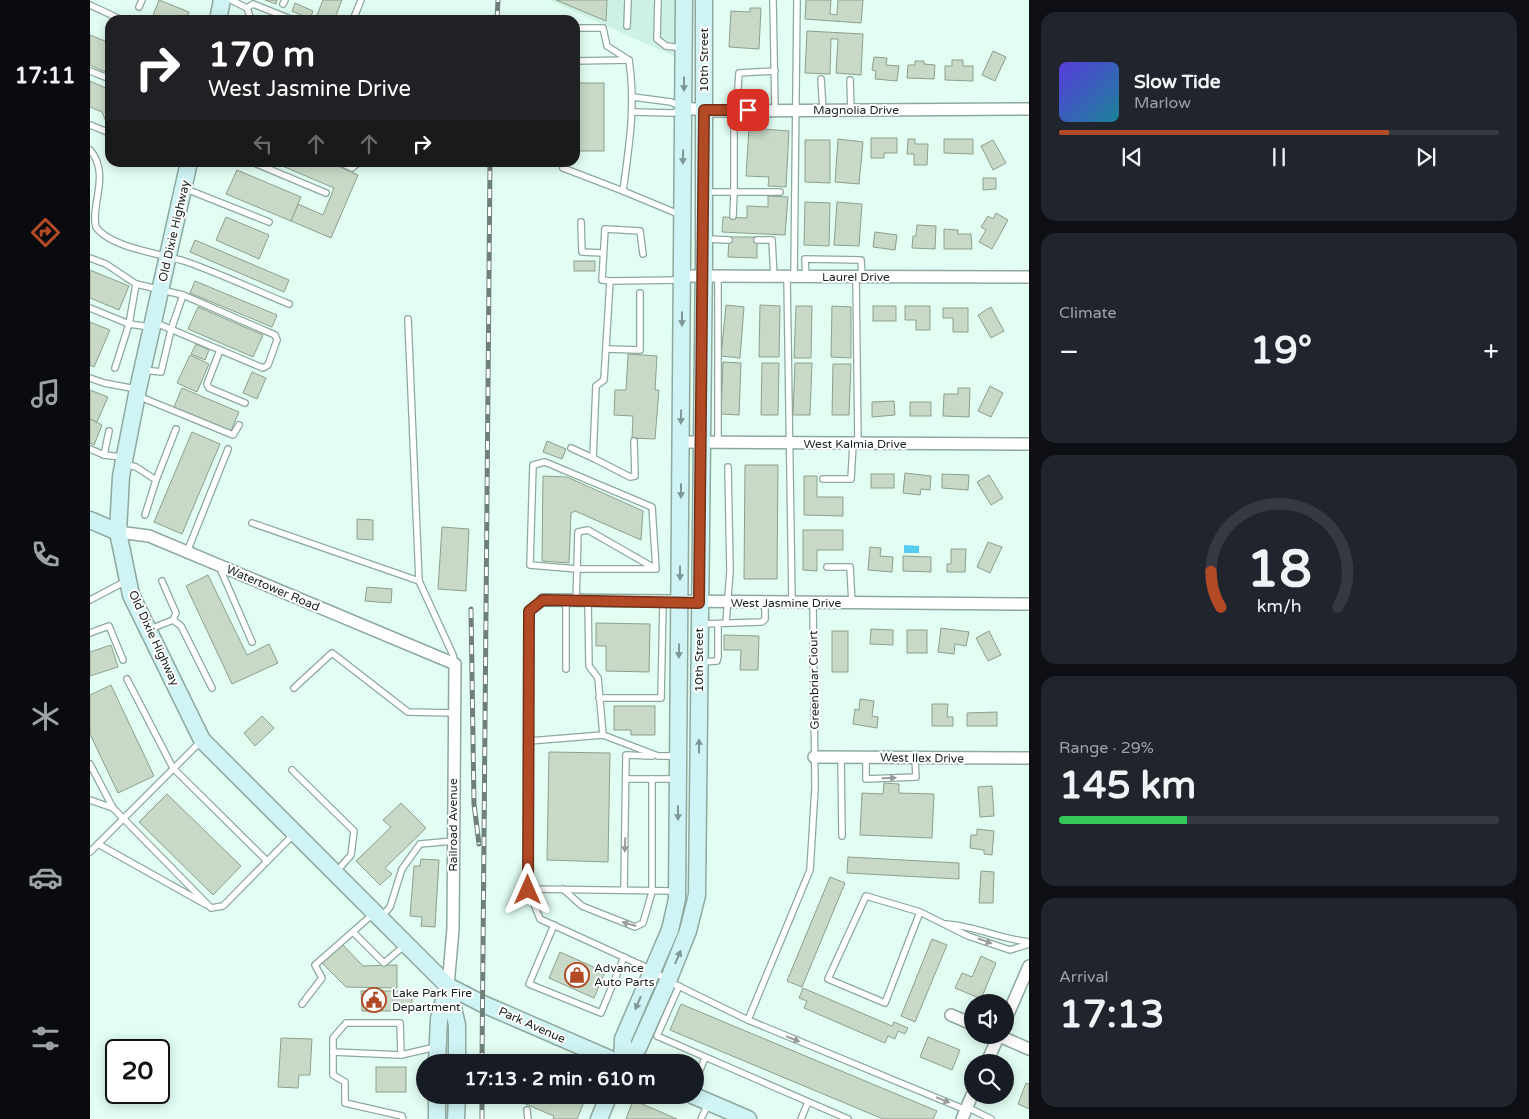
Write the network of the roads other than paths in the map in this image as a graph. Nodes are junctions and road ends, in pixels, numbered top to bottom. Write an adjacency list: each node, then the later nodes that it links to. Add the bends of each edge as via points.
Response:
1 (142, 0): 12 (lane)
2 (222, 0): 15 (main road)
3 (231, 0): 13 (lane)
4 (361, 0): 18 (lane)
5 (628, 0): 19 (lane)
6 (658, 0): 21 (lane, via 657,39 666,46)
7 (684, 0): 21 (main road, 10th Street)
8 (704, 0): 33 (main road, 10th Street)
9 (773, 0): 25 (lane)
10 (797, 0): 36 (lane)
11 (90, 4): 14 (lane)
12 (139, 7)
13 (247, 8): 16 (lane); 17 (lane, via 253,4)
14 (112, 15)
15 (219, 15)
16 (249, 15)
17 (280, 15)
18 (355, 15)
19 (628, 26)
20 (580, 28): 22 (lane, via 604,28 607,46)
21 (684, 48): 31 (main road, 10th Street, one-way to 31)
22 (629, 60): 23 (lane); 30 (lane)
23 (580, 61)
24 (90, 71): 26 (lane)
25 (775, 71): 29 (lane, via 739,72); 35 (lane)
26 (105, 77)
27 (821, 79): 37 (lane)
28 (850, 80): 38 (lane)
29 (738, 88)
30 (632, 97): 31 (lane, via 671,102); 39 (lane)
31 (684, 108): 33 (street, Magnolia Drive); 39 (lane, via 673,113); 53 (main road, 10th Street, one-way to 53)
32 (1029, 109): 38 (street, Magnolia Drive)
33 (704, 110): 34 (street, Magnolia Drive); 48 (main road, 10th Street)
34 (734, 110): 35 (street, Magnolia Drive); 49 (lane)
35 (775, 110): 36 (street, Magnolia Drive)
36 (796, 110): 37 (street, Magnolia Drive); 66 (lane)
37 (823, 110): 38 (street, Magnolia Drive)
38 (851, 110)
39 (633, 112): 47 (lane)
40 (90, 125): 41 (lane)
41 (105, 131)
42 (90, 150): 52 (lane, via 98,165)
43 (186, 167): 46 (main road, Old Dixie Highway)
44 (264, 167): 51 (lane)
45 (563, 168): 47 (lane)
46 (184, 188): 55 (lane); 63 (main road, Old Dixie Highway)
47 (623, 191): 53 (lane)
48 (704, 192): 49 (lane); 57 (main road, 10th Street)
49 (734, 192): 50 (lane); 54 (lane)
50 (780, 192)
51 (326, 194)
52 (92, 205): 63 (lane, via 96,228 105,236)
53 (682, 215): 69 (main road, 10th Street)
54 (733, 216)
55 (269, 222)
56 (581, 222): 60 (lane, via 582,252)
57 (704, 239): 58 (lane); 64 (main road, 10th Street)
58 (729, 240)
59 (757, 240): 65 (lane, via 772,240)
60 (603, 253): 61 (lane, via 605,229 640,231); 70 (lane, via 602,280)
61 (643, 254)
62 (90, 258): 71 (lane, via 106,264)
63 (168, 258): 72 (main road, Old Dixie Highway); 75 (lane, via 186,262)
64 (711, 277): 65 (street, Laurel Drive); 69 (street, Laurel Drive); 93 (main road, 10th Street)
65 (774, 277): 66 (street, Laurel Drive)
66 (796, 277): 67 (street, Laurel Drive); 67 (lane, via 805,260 861,260); 94 (lane)
67 (859, 277): 68 (street, Laurel Drive); 95 (lane)
68 (1029, 277)
69 (682, 278): 70 (lane); 92 (main road, 10th Street, one-way to 92)
70 (610, 281): 81 (lane)
71 (136, 284): 72 (lane); 78 (lane)
72 (160, 290): 74 (lane); 79 (main road, Old Dixie Highway)
73 (640, 293): 81 (lane, via 640,350)
74 (183, 295): 80 (lane); 82 (lane, via 275,335 277,340 264,368)
75 (289, 304)
76 (90, 308): 78 (lane)
77 (408, 319): 116 (lane)
78 (128, 324): 79 (lane); 83 (lane)
79 (153, 325): 80 (lane); 84 (main road, Old Dixie Highway)
80 (172, 330): 82 (lane); 84 (lane, via 161,372)
81 (606, 349): 101 (lane, via 604,380 596,386)
82 (220, 350): 87 (lane, via 207,384 209,388)
83 (115, 368)
84 (142, 370): 86 (main road, Old Dixie Highway)
85 (90, 378): 86 (lane)
86 (137, 392): 88 (lane, via 233,436); 102 (main road, Old Dixie Highway)
87 (246, 403)
88 (239, 426)
89 (176, 429): 105 (lane)
90 (109, 432): 100 (lane)
91 (634, 441): 101 (lane, via 635,476 630,477)
92 (681, 442): 93 (street, West Kalmia Drive); 123 (main road, 10th Street, one-way to 123)
93 (710, 443): 94 (street, West Kalmia Drive); 124 (main road, 10th Street)
94 (788, 443): 95 (street, West Kalmia Drive); 127 (lane)
95 (855, 444): 96 (street, West Kalmia Drive); 104 (lane, via 851,480)
96 (1029, 444)
97 (571, 448): 101 (lane)
98 (90, 449): 100 (lane)
99 (228, 449): 110 (lane)
100 (104, 455): 102 (lane)
101 (594, 458)
102 (124, 461): 105 (lane); 109 (main road, Old Dixie Highway)
103 (728, 467): 125 (lane, via 730,571)
104 (822, 479)
105 (156, 480): 106 (lane)
106 (145, 515)
107 (90, 520): 109 (main road, Watertower Road)
108 (252, 523): 116 (lane)
109 (118, 532): 110 (street, Watertower Road, via 149,536); 115 (main road, Old Dixie Highway)
110 (187, 552): 111 (street, Watertower Road)
111 (218, 565): 137 (lane); 140 (street, Watertower Road)
112 (828, 567): 129 (lane, via 850,566)
113 (577, 569): 114 (lane); 114 (lane, via 578,532 588,530); 114 (lane, via 530,565 533,465 545,462 652,507); 120 (lane)
114 (656, 569)
115 (128, 580): 118 (lane); 135 (main road, Old Dixie Highway, via 131,595)
116 (419, 581): 140 (lane)
117 (162, 582): 131 (lane, via 176,612)
118 (90, 600)
119 (543, 600): 120 (street, West Jasmine Drive); 149 (lane, via 529,611)
120 (571, 600): 121 (street, West Jasmine Drive); 141 (lane)
121 (588, 601): 122 (street, West Jasmine Drive); 145 (lane, via 589,666 598,678)
122 (663, 602): 123 (street, West Jasmine Drive); 145 (lane, via 661,698)
123 (680, 602): 124 (street, West Jasmine Drive); 151 (main road, 10th Street, one-way to 151)
124 (699, 603): 125 (street, West Jasmine Drive); 132 (main road, 10th Street)
125 (726, 603): 126 (street, West Jasmine Drive); 134 (lane)
126 (765, 603): 127 (street, West Jasmine Drive); 134 (lane, via 762,622)
127 (792, 603): 128 (street, West Jasmine Drive)
128 (812, 603): 129 (street, West Jasmine Drive); 152 (lane, Greenbriar Ciourt)
129 (852, 604): 130 (street, West Jasmine Drive)
130 (1029, 604)
131 (173, 620): 135 (lane); 143 (lane, via 181,626)
132 (699, 624): 133 (lane); 139 (main road, 10th Street)
133 (718, 624): 134 (lane); 139 (lane, via 717,661)
134 (726, 624)
135 (148, 630): 148 (main road, Old Dixie Highway)
136 (90, 633): 138 (lane, via 109,626)
137 (252, 642)
138 (123, 660)
139 (699, 663): 189 (main road, 10th Street, one-way to 139, via 697,895)
140 (455, 664): 146 (street, Railroad Avenue)
141 (566, 669)
142 (127, 680): 158 (lane)
143 (212, 688)
144 (294, 688): 146 (lane, via 332,653 408,712)
145 (599, 698): 147 (lane)
146 (454, 713): 168 (street, Railroad Avenue)
147 (603, 735): 149 (lane); 150 (lane)
148 (202, 740): 158 (lane); 166 (main road, Old Dixie Highway)
149 (529, 740): 175 (lane)
150 (658, 756): 151 (lane); 160 (lane, via 626,756)
151 (678, 756): 162 (main road, 10th Street)
152 (814, 756): 153 (street, West Ilex Drive); 194 (lane, Greenbriar Ciourt, via 810,870)
153 (841, 756): 154 (street, West Ilex Drive); 167 (lane)
154 (866, 757): 156 (street, West Ilex Drive); 156 (lane, one-way to 156, via 866,779 916,778)
155 (1029, 758): 156 (street, West Ilex Drive)
156 (915, 759)
157 (90, 764): 164 (lane)
158 (173, 768): 165 (lane); 171 (lane)
159 (292, 770): 172 (lane, via 354,831 351,855)
160 (627, 779): 161 (lane); 174 (lane, one-way to 174)
161 (652, 779): 162 (lane); 177 (lane)
162 (678, 779): 176 (main road, 10th Street, one-way to 176)
163 (90, 800): 164 (lane)
164 (113, 808): 165 (lane)
165 (123, 818): 169 (lane); 178 (lane)
166 (295, 832): 171 (lane); 172 (main road, Old Dixie Highway)
167 (842, 836)
168 (452, 841): 180 (lane, via 420,844 402,869 390,908); 190 (street, Railroad Avenue, via 452,937)
169 (98, 844): 170 (lane); 178 (lane)
170 (90, 852)
171 (267, 861): 178 (lane, via 223,906)
172 (335, 872): 180 (main road, Old Dixie Highway)
173 (563, 889): 174 (lane); 175 (lane); 177 (lane, one-way to 173, via 643,923 635,927 582,906)
174 (624, 889): 177 (lane)
175 (528, 890): 182 (lane, via 540,919)
176 (677, 891): 177 (lane); 188 (main road, 10th Street, via 675,912)
177 (652, 892)
178 (212, 908)
179 (920, 912): 179 (lane, via 866,896 828,979 885,1003); 181 (lane)
180 (378, 915): 183 (lane); 185 (main road, Old Dixie Highway)
181 (942, 923): 184 (lane, via 964,925); 184 (lane, one-way to 184, via 1010,950)
182 (554, 925): 186 (lane); 186 (lane, via 530,984 601,1014)
183 (353, 932): 185 (lane, via 384,963); 192 (lane, via 315,965 322,978)
184 (1029, 943)
185 (407, 944): 190 (main road, Old Dixie Highway)
186 (624, 957): 188 (lane)
187 (1029, 966): 191 (street)
188 (652, 970): 189 (lane); 202 (main road, 10th Street, one-way to 202, via 623,1039)
189 (674, 984): 194 (lane); 203 (main road, 10th Street); 206 (lane, via 656,1036)
190 (448, 986): 199 (main road, via 438,1019); 200 (main road, via 457,1025); 201 (main road, Park Avenue)
191 (1014, 1000)
192 (302, 1004)
193 (951, 1015): 195 (street)
194 (748, 1020): 214 (lane, one-way to 214)
195 (964, 1021)
196 (1014, 1042): 197 (street)
197 (1029, 1049)
198 (333, 1052): 204 (lane); 204 (lane, via 333,1038 346,1023 400,1023); 215 (lane, via 333,1075 345,1082 345,1103 402,1116)
199 (438, 1054)
200 (457, 1054)
201 (599, 1054)
202 (624, 1054)
203 (632, 1054)
204 (401, 1055): 205 (lane)
205 (416, 1055)
206 (705, 1058): 209 (lane)
207 (704, 1100): 208 (main road)
208 (709, 1102): 220 (lane); 221 (main road)
209 (808, 1102): 222 (lane); 223 (lane)
210 (437, 1104): 216 (main road)
211 (457, 1104): 217 (main road)
212 (605, 1104): 219 (main road)
213 (527, 1110): 218 (lane)
214 (965, 1112): 224 (lane)
215 (402, 1119)
216 (437, 1119)
217 (456, 1119)
218 (528, 1119)
219 (599, 1119)
220 (701, 1119)
221 (748, 1119)
222 (801, 1119)
223 (848, 1119)
224 (991, 1119)

